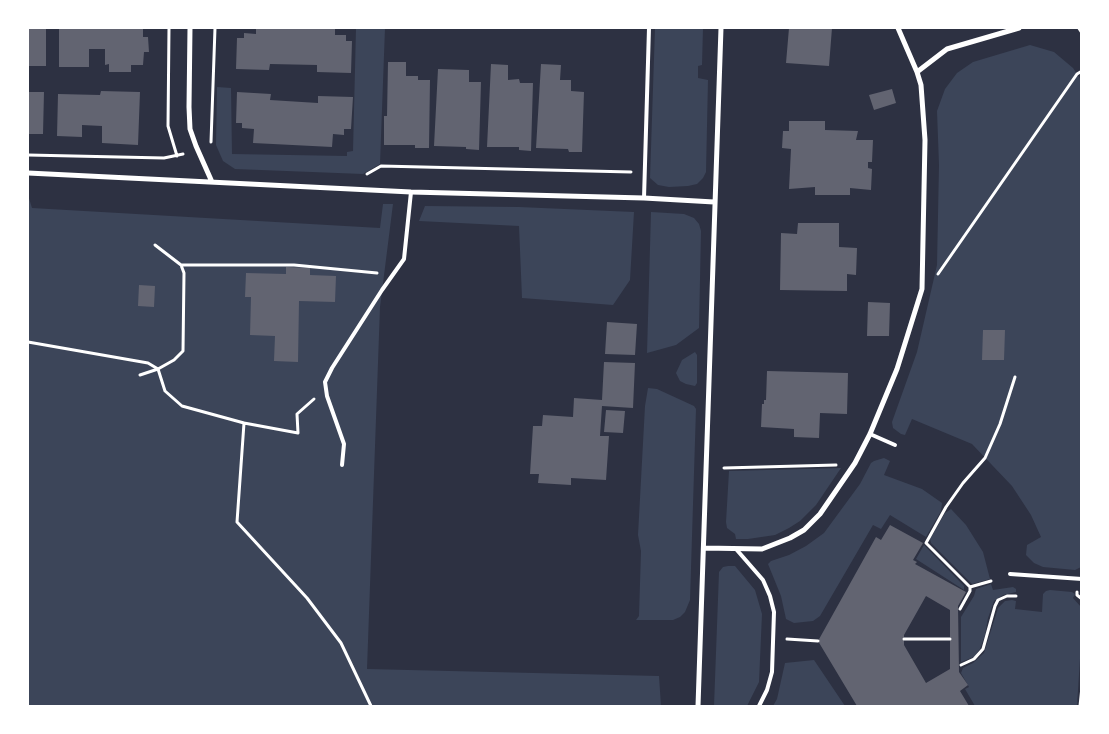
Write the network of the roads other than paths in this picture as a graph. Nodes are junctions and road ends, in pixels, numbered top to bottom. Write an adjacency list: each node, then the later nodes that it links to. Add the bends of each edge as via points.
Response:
1 (190, 28): 10 (street, via 190,129)
2 (649, 28): 12 (lane)
3 (720, 28): 13 (street)
4 (898, 28): 8 (street)
5 (1019, 28): 8 (street, via 947,49)
6 (1080, 28): 7 (street)
7 (1082, 32)
8 (917, 72): 14 (street, via 925,140 922,289 897,369)
9 (28, 174): 10 (street)
10 (212, 182): 11 (street)
11 (411, 192): 12 (street); 16 (lane, via 404,259 325,382 344,444)
12 (644, 198): 13 (street)
13 (714, 202): 17 (street)
14 (870, 434): 15 (lane); 18 (street, via 855,463 815,520 797,534 774,545 762,549)
15 (895, 445)
16 (342, 465)
17 (704, 548): 18 (street); 21 (street)
18 (736, 549): 22 (lane, via 758,574 770,596 774,612 770,681)
19 (1010, 574): 20 (lane)
20 (1082, 579)
21 (698, 706)
22 (759, 706)

